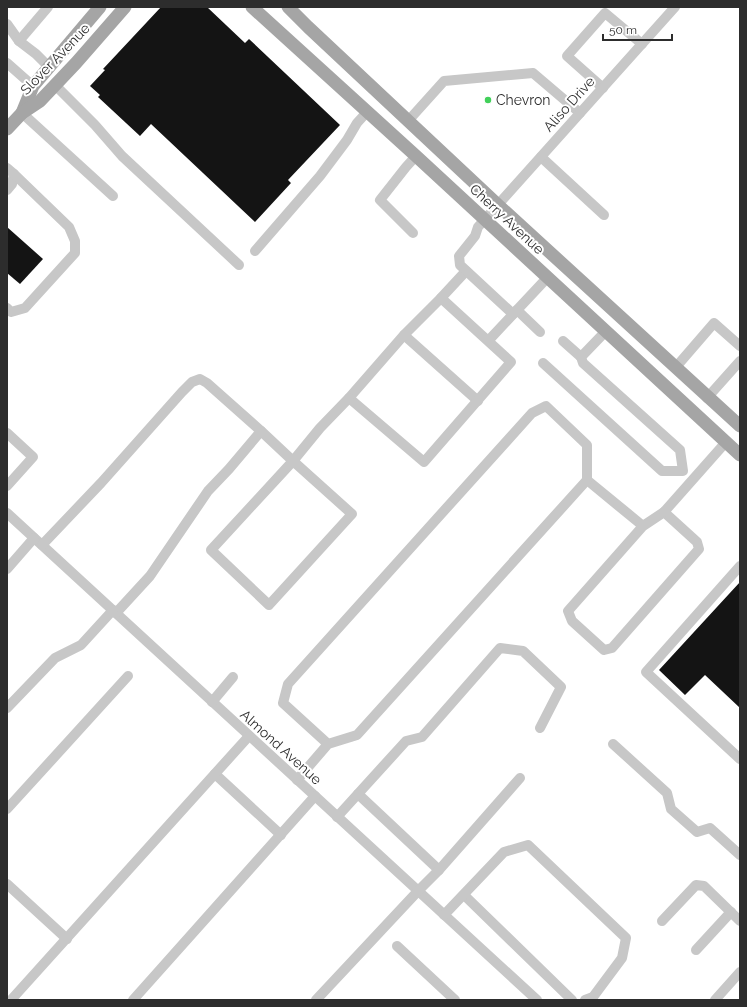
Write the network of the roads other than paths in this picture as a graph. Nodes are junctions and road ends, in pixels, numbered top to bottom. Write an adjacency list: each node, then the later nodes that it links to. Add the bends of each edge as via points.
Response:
1 (48, 7): 8 (street)
2 (100, 7): 11 (main road, Slover Avenue)
3 (125, 7): 12 (main road, Slover Avenue)
4 (252, 7): 15 (main road, Cherry Avenue)
5 (288, 7): 18 (main road, Cherry Avenue)
6 (675, 7): 9 (street, Aliso Drive)
7 (7, 24): 8 (street)
8 (19, 41): 11 (street)
9 (642, 44): 14 (street, Aliso Drive); 14 (street, via 605,13 567,56)
10 (7, 63): 13 (street)
11 (49, 67): 13 (main road, Slover Avenue)
12 (55, 85): 16 (main road, Slover Avenue, via 40,101); 30 (street, via 96,125 122,156)
13 (33, 86): 16 (main road, Slover Avenue)
14 (602, 88): 17 (street, Aliso Drive)
15 (367, 112): 20 (main road, Cherry Avenue); 29 (street, via 356,123 347,140 320,176)
16 (22, 113): 19 (main road, Slover Avenue); 24 (street)
17 (580, 113): 18 (street, via 533,74 444,81); 21 (street, Aliso Drive)
18 (408, 121): 25 (main road, Cherry Avenue)
19 (9, 124)
20 (416, 156): 27 (main road, Cherry Avenue); 28 (street, via 380,200)
21 (541, 157): 25 (street, Aliso Drive); 26 (street)
22 (11, 171): 23 (street, via 12,184); 34 (street, via 69,228 75,241 75,252 25,308 11,312)
23 (7, 190)
24 (113, 196)
25 (498, 205): 27 (street, Aliso Drive); 45 (main road, Cherry Avenue)
26 (604, 215)
27 (481, 223): 31 (street, Aliso Drive, via 475,236 459,256 460,265); 32 (main road, Cherry Avenue)
28 (413, 233)
29 (255, 251)
30 (240, 265)
31 (466, 271): 33 (street); 35 (street)
32 (547, 278): 35 (street); 36 (main road, Cherry Avenue)
33 (441, 298): 38 (street); 39 (street)
34 (7, 308)
35 (515, 312): 37 (street); 39 (street)
36 (606, 331): 42 (street); 52 (main road, Cherry Avenue)
37 (540, 332)
38 (404, 335): 46 (street); 48 (street)
39 (488, 341): 48 (street, via 511,362)
40 (563, 341): 42 (street)
41 (740, 346): 45 (street, via 714,323)
42 (581, 357): 55 (street, via 583,363 680,450)
43 (740, 361): 47 (street)
44 (543, 362): 55 (street, via 662,471)
45 (676, 367): 47 (main road, Cherry Avenue)
46 (349, 398): 48 (street, via 424,462); 54 (street)
47 (707, 398): 49 (main road, Cherry Avenue)
48 (478, 401)
49 (740, 426)
50 (261, 431): 54 (street); 62 (street, via 207,382 200,379 192,382 101,483); 65 (street, via 208,491 150,576)
51 (7, 433): 58 (street, via 34,457)
52 (726, 442): 53 (main road, Cherry Avenue); 57 (street)
53 (740, 455)
54 (293, 460): 54 (street, via 352,514 269,605 211,550)
55 (683, 471): 57 (street)
56 (588, 480): 61 (street); 72 (street, via 357,735); 72 (street, via 586,445 546,406 532,412 288,684 283,702)
57 (692, 480): 59 (street)
58 (7, 486)
59 (664, 512): 61 (street); 61 (street, via 697,542 699,549 612,648 604,650 572,621 568,611)
60 (7, 513): 62 (street, Almond Avenue)
61 (643, 526)
62 (38, 542): 64 (street); 65 (street, Almond Avenue)
63 (740, 566): 74 (street, via 646,672)
64 (7, 569)
65 (114, 611): 68 (street, Almond Avenue); 69 (street, via 81,645 55,658)
66 (128, 676): 80 (street)
67 (233, 677): 68 (street)
68 (212, 702): 71 (street, Almond Avenue)
69 (7, 708)
70 (540, 728): 78 (street, via 561,687 523,651 500,648 422,737 406,741)
71 (249, 736): 75 (street); 77 (street, Almond Avenue)
72 (328, 744): 77 (street)
73 (613, 744): 83 (street, via 667,792 671,809 697,832 710,828)
74 (740, 759)
75 (215, 774): 82 (street); 92 (street)
76 (520, 778): 84 (street)
77 (297, 780): 79 (street, Almond Avenue)
78 (358, 794): 81 (street); 84 (street)
79 (315, 796): 81 (street, Almond Avenue); 82 (street)
80 (7, 809)
81 (337, 817): 86 (street, Almond Avenue)
82 (281, 835): 97 (street)
83 (740, 855)
84 (439, 870): 86 (street)
85 (7, 884): 92 (street)
86 (418, 891): 89 (street, Almond Avenue); 98 (street)
87 (464, 895): 89 (street); 101 (street); 102 (street, via 504,852 528,845 626,938 622,958 593,997)
88 (731, 912): 90 (street, via 704,886 696,885); 91 (street); 94 (street)
89 (444, 915): 100 (street, Almond Avenue)
90 (662, 921)
91 (740, 921)
92 (67, 938): 96 (street)
93 (397, 946): 99 (street)
94 (696, 950)
95 (740, 972): 103 (street)
96 (11, 1000)
97 (133, 1000)
98 (316, 1000)
99 (456, 1000)
100 (537, 1000)
101 (572, 1000)
102 (585, 1000)
103 (715, 1000)

